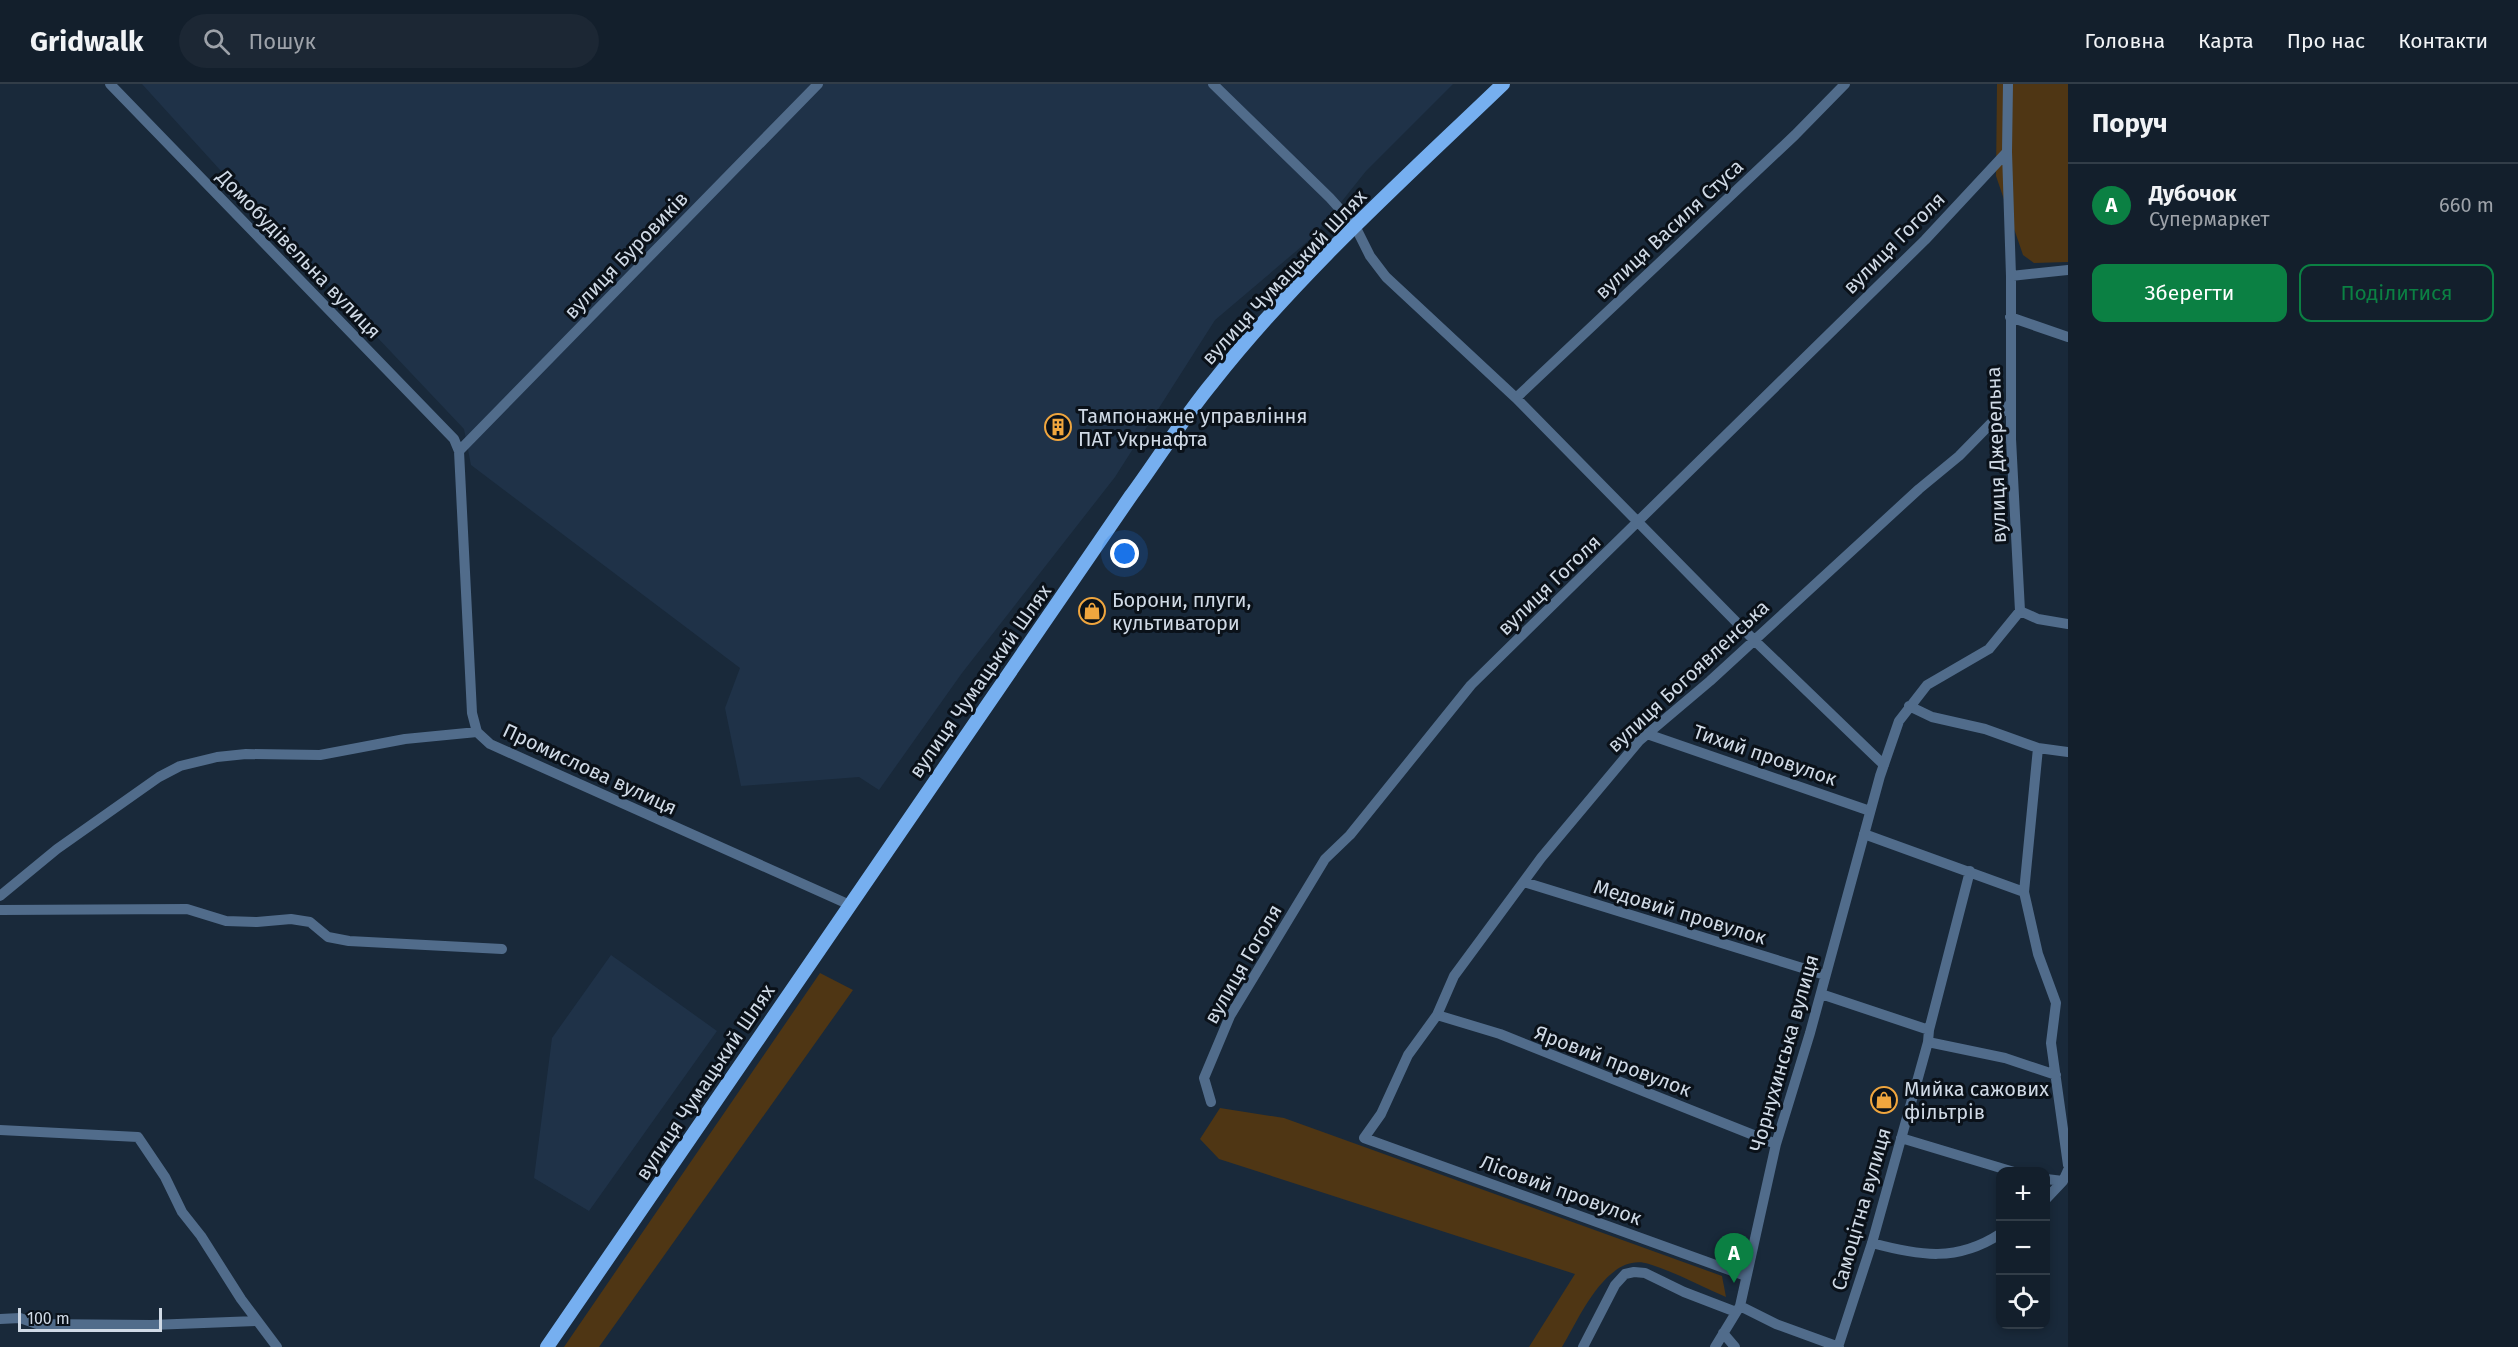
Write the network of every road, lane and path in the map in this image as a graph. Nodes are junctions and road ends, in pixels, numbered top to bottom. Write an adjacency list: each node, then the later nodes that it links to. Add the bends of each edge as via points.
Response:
1 (110, 84): 15 (street, Домобудівельна вулиця, via 443,426)
2 (819, 84): 15 (street, вулиця Буровиків)
3 (1213, 84): 8 (street)
4 (1503, 84): 8 (main road, вулиця Чумацький Шлях)
5 (1845, 84): 13 (street, вулиця Василя Стуса)
6 (2008, 84): 7 (street, вулиця Джерельна)
7 (2007, 152): 10 (street, вулиця Джерельна); 16 (street, вулиця Гоголя, via 1925,240)
8 (1355, 226): 13 (street, via 1386,277); 32 (main road, вулиця Чумацький Шлях, via 1212,382)
9 (2068, 270): 10 (street)
10 (2011, 276): 11 (street, вулиця Джерельна)
11 (2010, 317): 12 (street); 14 (street, вулиця Джерельна)
12 (2068, 337)
13 (1516, 398): 16 (street)
14 (2010, 404): 17 (street, вулиця Джерельна); 19 (street, вулиця Богоявленська, via 1959,456)
15 (459, 451): 21 (street, Промислова вулиця, via 472,713)
16 (1639, 522): 19 (street); 41 (street, вулиця Гоголя, via 1471,685 1350,835 1325,859 1230,1016 1204,1078)
17 (2020, 611): 18 (street, via 2038,619); 20 (street, via 1989,650 1927,685)
18 (2068, 624)
19 (1753, 639): 22 (street, вулиця Богоявленська); 25 (street)
20 (1909, 706): 23 (street, via 1932,717 1985,729); 25 (street, via 1899,721)
21 (477, 732): 31 (street, via 394,740 320,755 246,754 180,766 57,849); 32 (street, Промислова вулиця, via 490,744)
22 (1647, 734): 26 (street, Тихий провулок); 29 (street, вулиця Богоявленська)
23 (2038, 748): 24 (street); 30 (street)
24 (2068, 752)
25 (1884, 765): 26 (street, Чорнухинська вулиця)
26 (1870, 811): 27 (street, Чорнухинська вулиця)
27 (1864, 834): 28 (street); 35 (street, Чорнухинська вулиця)
28 (1970, 871): 30 (street); 38 (street, Самоцітна вулиця)
29 (1524, 882): 35 (street, Медовий провулок); 37 (street, вулиця Богоявленська, via 1454,976)
30 (2024, 892): 40 (street, via 2038,954 2056,1003 2051,1043)
31 (0, 896)
32 (850, 905): 59 (main road, вулиця Чумацький Шлях)
33 (0, 910): 34 (street, via 187,909 226,921 310,922 328,937 349,940)
34 (502, 949)
35 (1825, 975): 36 (street, Чорнухинська вулиця)
36 (1821, 994): 38 (street); 45 (street, Чорнухинська вулиця)
37 (1437, 1014): 43 (street, вулиця Богоявленська, via 1408,1055 1381,1114); 45 (street, Яровий провулок, via 1500,1034)
38 (1929, 1030): 39 (street, Самоцітна вулиця)
39 (1928, 1042): 40 (street, via 2005,1058); 44 (street, Самоцітна вулиця)
40 (2056, 1075): 46 (street)
41 (1211, 1102)
42 (0, 1130): 56 (street, via 138,1137 165,1177 182,1212)
43 (1364, 1138): 53 (street, Лісовий провулок)
44 (1900, 1138): 47 (street); 52 (street, Самоцітна вулиця)
45 (1776, 1144): 53 (street, Чорнухинська вулиця)
46 (2068, 1165)
47 (1997, 1167)
48 (2066, 1175): 49 (street); 50 (street)
49 (2050, 1178)
50 (2050, 1193)
51 (1996, 1237): 52 (street, via 1958,1254 1943,1255)
52 (1872, 1243): 63 (street, Самоцітна вулиця)
53 (1746, 1276): 54 (street, Чорнухинська вулиця)
54 (1738, 1309): 57 (street, Чорнухинська вулиця); 60 (street, via 1684,1292 1645,1273 1625,1274 1615,1285); 63 (street)
55 (0, 1319): 56 (street, via 20,1318 37,1324 151,1325)
56 (257, 1321): 58 (street)
57 (1723, 1333): 61 (street, Чорнухинська вулиця); 62 (street)
58 (277, 1347)
59 (547, 1347)
60 (1583, 1347)
61 (1715, 1347)
62 (1735, 1347)
63 (1838, 1347)

